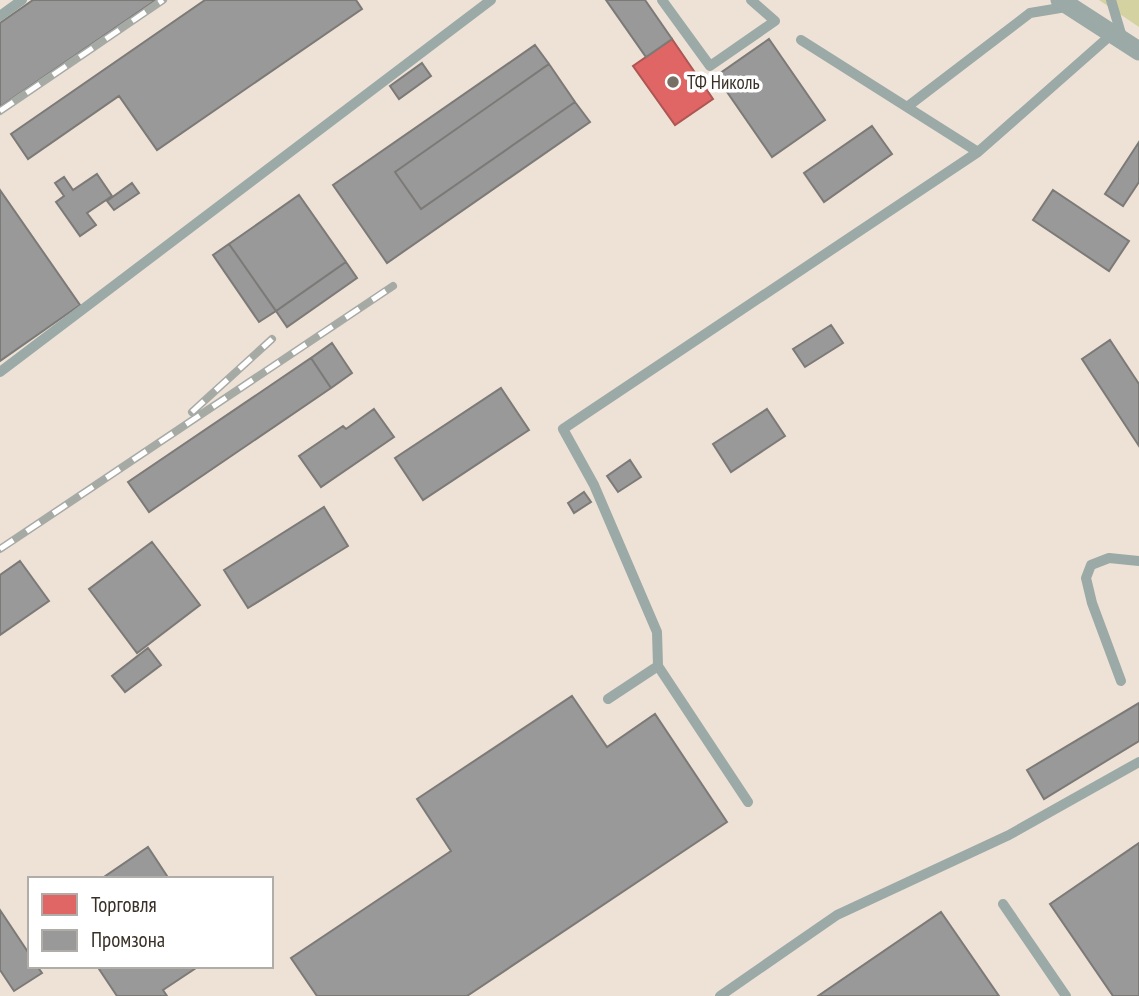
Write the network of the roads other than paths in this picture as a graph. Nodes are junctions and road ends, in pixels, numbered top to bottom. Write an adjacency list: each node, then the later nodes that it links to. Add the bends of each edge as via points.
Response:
1 (22, 0): 7 (lane)
2 (491, 0): 12 (lane)
3 (662, 0): 4 (lane, via 710,66 775,21)
4 (751, 0)
5 (1111, 0): 9 (lane)
6 (1065, 3): 9 (street); 10 (lane, via 1031,13)
7 (0, 16)
8 (801, 40): 10 (lane)
9 (1125, 42): 11 (lane)
10 (906, 107): 11 (lane)
11 (978, 152): 14 (lane, via 562,429 594,485 657,632)
12 (0, 372)
13 (1139, 561): 15 (lane, via 1109,558 1091,565 1086,578)
14 (658, 666): 16 (lane); 18 (lane)
15 (1121, 681)
16 (608, 699)
17 (1139, 762): 20 (lane, via 1009,835 836,915)
18 (748, 802)
19 (1003, 904): 21 (lane)
20 (720, 996)
21 (1066, 996)

